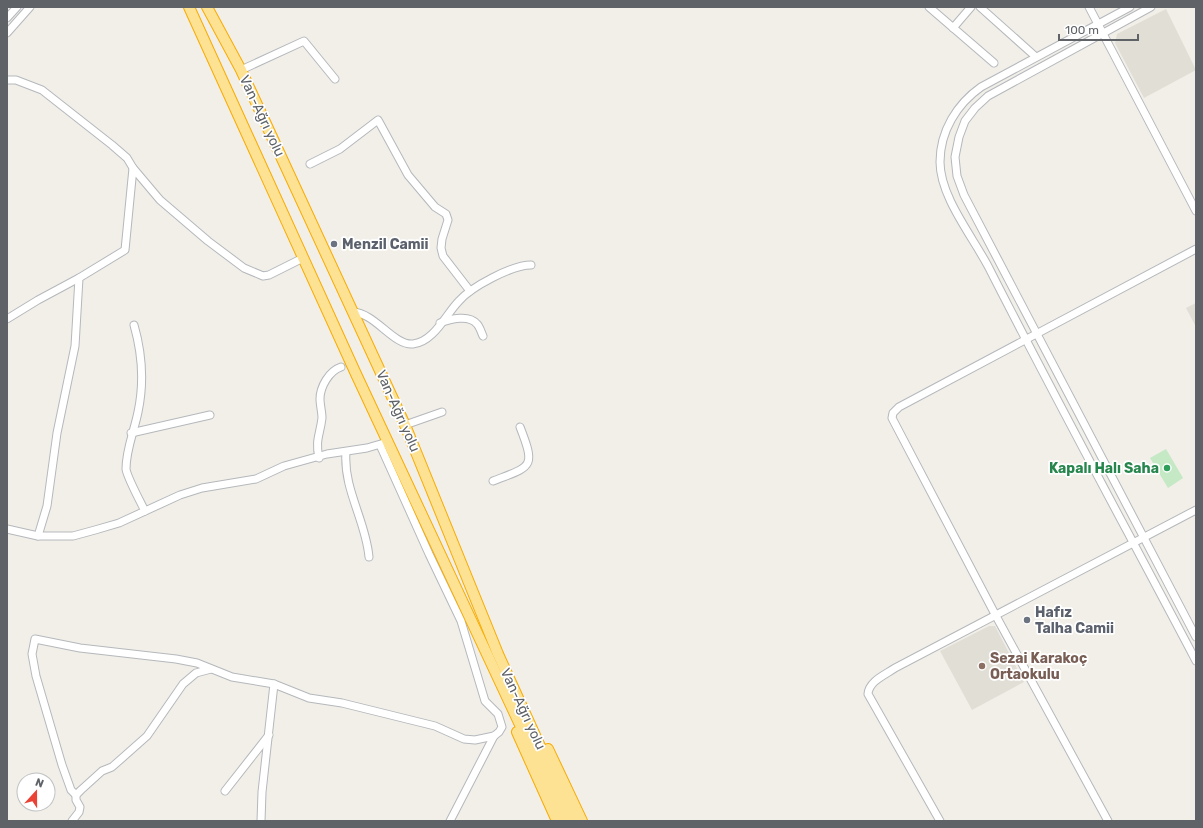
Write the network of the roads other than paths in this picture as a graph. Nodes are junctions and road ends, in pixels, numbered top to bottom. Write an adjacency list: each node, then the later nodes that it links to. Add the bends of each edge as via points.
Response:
1 (17, 7): 11 (street)
2 (30, 7): 14 (street)
3 (189, 7): 25 (highway)
4 (207, 7): 18 (highway, Van-Ağrı yolu)
5 (929, 7): 13 (street)
6 (971, 7): 13 (street)
7 (980, 7): 16 (street)
8 (1089, 7): 12 (street)
9 (1130, 7): 12 (street)
10 (1151, 7): 15 (street)
11 (7, 18)
12 (1098, 24): 15 (street); 16 (street)
13 (953, 28): 17 (street)
14 (7, 33)
15 (1103, 34): 23 (street); 33 (street, via 988,96 965,121 958,137 957,176 964,195)
16 (1036, 57): 35 (street, via 968,96 948,126 940,162 950,198)
17 (994, 63)
18 (241, 70): 19 (street, via 304,41); 29 (highway, Van-Ağrı yolu)
19 (335, 79)
20 (7, 80): 22 (street, via 16,80 42,90 112,145 127,158)
21 (310, 164): 28 (street, via 340,148 378,120 408,175 435,207 446,214 448,220 441,248 443,256)
22 (133, 168): 25 (street, via 160,200 244,268 262,276 269,275); 27 (street, via 125,250)
23 (1196, 211)
24 (1196, 249): 33 (street)
25 (303, 258): 42 (highway)
26 (531, 265): 28 (street, via 518,266)
27 (79, 278): 30 (street); 49 (street, via 75,346 56,433 47,506)
28 (470, 291): 31 (street)
29 (353, 312): 31 (street, via 364,315 393,336 411,344 423,341); 39 (highway, Van-Ağrı yolu)
30 (7, 319)
31 (440, 324): 34 (street, via 453,319 472,320 477,323)
32 (134, 325): 41 (street, via 140,345 141,378 138,413)
33 (1037, 332): 35 (street); 50 (street)
34 (483, 336)
35 (1025, 339): 51 (street); 53 (street, via 899,407 892,418)
36 (341, 367): 44 (street, via 332,373 320,392 322,416 316,445)
37 (442, 412): 39 (street)
38 (210, 415): 41 (street)
39 (405, 425): 58 (highway, Van-Ağrı yolu, via 498,654)
40 (520, 427): 45 (street, via 530,451 529,461 518,471)
41 (132, 433): 47 (street, via 126,471)
42 (384, 442): 43 (street); 58 (highway); 60 (street, via 429,554 462,621 484,701 498,714 502,727)
43 (346, 452): 44 (street); 52 (street, via 348,483 364,527)
44 (319, 458): 47 (street, via 284,466 256,479 202,488)
45 (493, 481)
46 (1196, 510): 50 (street)
47 (145, 511): 49 (street, via 119,523 73,536)
48 (7, 529): 49 (street)
49 (38, 536)
50 (1144, 537): 51 (street); 54 (street)
51 (1133, 542): 53 (street); 55 (street)
52 (369, 557)
53 (996, 616): 70 (street, via 895,668 868,689 868,694); 71 (street)
54 (1196, 637)
55 (1196, 661)
56 (211, 669): 57 (street); 62 (street, via 196,673 183,684 147,736); 62 (street, via 176,659 80,648 35,639 32,654 38,683 62,765 71,790)
57 (274, 684): 59 (street); 60 (street, via 309,698 342,703 435,726 464,740)
58 (510, 691): 66 (highway, via 511,714 522,747); 67 (highway); 68 (highway, Van-Ağrı yolu); 69 (highway, via 540,731)
59 (269, 735): 61 (street); 64 (street)
60 (494, 736): 65 (street)
61 (225, 791)
62 (76, 795): 63 (street, via 80,807)
63 (72, 821)
64 (261, 821)
65 (450, 821)
66 (557, 821)
67 (565, 821)
68 (574, 821)
69 (582, 821)
70 (940, 821)
71 (1108, 821)

